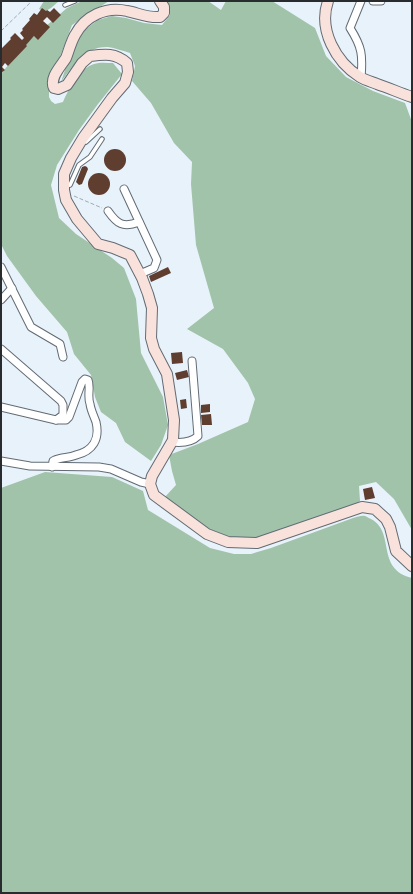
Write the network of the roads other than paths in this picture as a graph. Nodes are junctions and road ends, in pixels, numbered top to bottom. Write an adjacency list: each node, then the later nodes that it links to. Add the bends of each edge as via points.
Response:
1 (75, 1): 7 (lane)
2 (160, 1): 12 (street, via 164,7 164,13 160,17 150,18 116,9 105,10 85,21 74,36 66,58 53,80 54,88 67,85 90,56 104,54 120,57 127,63 128,72 125,83)
3 (328, 1): 8 (street, via 324,23 329,40 343,63)
4 (361, 1): 8 (street, via 350,28 361,48)
5 (373, 1): 6 (street)
6 (381, 1)
7 (65, 5)
8 (361, 78): 9 (street)
9 (412, 97)
10 (100, 128): 12 (lane, via 84,144)
11 (102, 139): 13 (lane, via 90,157 79,165 70,185)
12 (76, 148): 13 (street, via 64,174)
13 (64, 189): 18 (street, via 66,200 88,233 98,244 130,255)
14 (124, 189): 16 (street)
15 (108, 211): 16 (street, via 116,222 126,225)
16 (139, 222): 18 (street, via 157,260 154,268)
17 (1, 267): 19 (street)
18 (140, 274): 26 (street, via 152,308 151,338 154,350 167,374 174,420)
19 (12, 288): 20 (street); 22 (street, via 31,327 60,344)
20 (1, 300)
21 (1, 349): 25 (street, via 60,400 63,415)
22 (63, 357)
23 (192, 360): 26 (street, via 198,436 182,443)
24 (1, 407): 25 (street)
25 (56, 420): 28 (street, via 66,420 70,417 82,382 88,380 88,400 96,422 96,440 92,448 84,453 55,460)
26 (172, 442): 29 (street)
27 (1, 461): 28 (street)
28 (52, 467): 29 (street, via 110,469)
29 (150, 484): 30 (street, via 154,495 164,503 207,534 228,542 257,543 362,507 375,509 390,527 396,551)
30 (412, 566)

